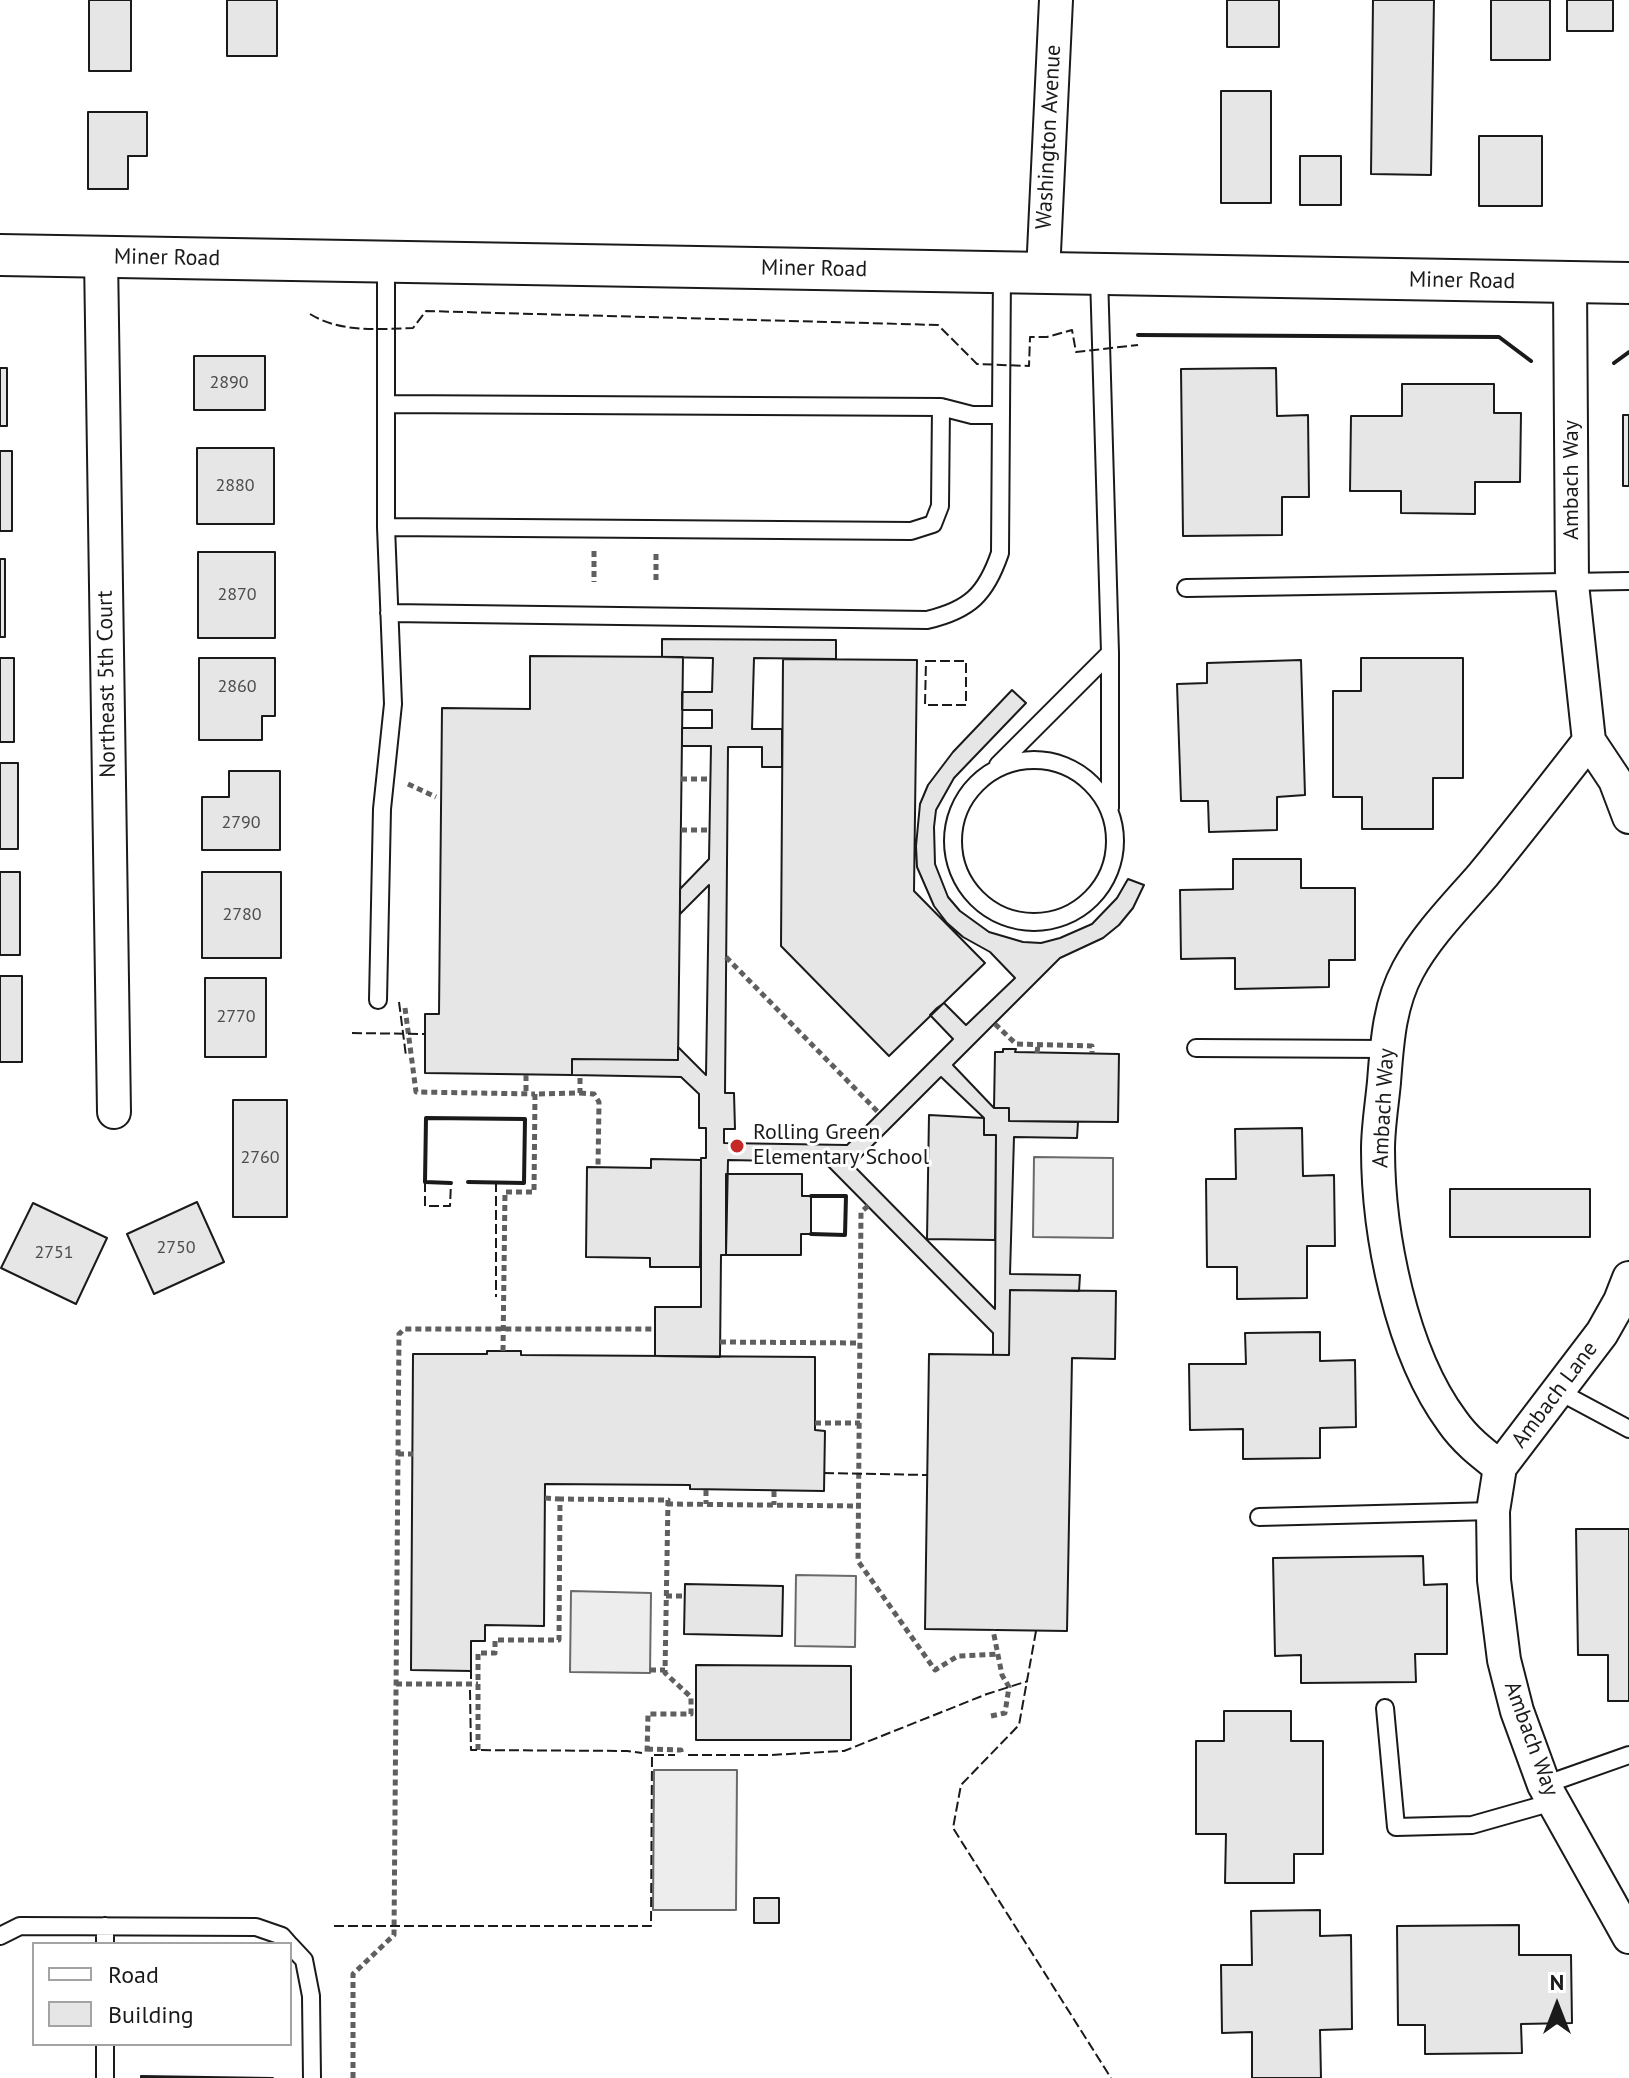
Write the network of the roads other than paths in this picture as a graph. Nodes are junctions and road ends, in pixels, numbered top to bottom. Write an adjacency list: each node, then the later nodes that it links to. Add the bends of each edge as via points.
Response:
1 (1056, 0): 6 (street, Washington Avenue)
2 (0, 255): 3 (street, Miner Road)
3 (101, 257): 4 (street, Miner Road); 26 (street, Northeast 5th Court)
4 (386, 262): 5 (street, Miner Road); 10 (lane)
5 (1002, 272): 6 (street, Miner Road); 12 (lane)
6 (1043, 273): 7 (street, Miner Road)
7 (1099, 275): 8 (street, Miner Road); 18 (lane)
8 (1570, 282): 9 (street, Miner Road); 15 (street, Ambach Way)
9 (1629, 283)
10 (387, 404): 11 (lane); 13 (lane)
11 (941, 407): 12 (lane); 13 (lane, via 940,506 933,524 911,531)
12 (1001, 415): 17 (lane, via 1000,553 983,589 953,614 927,620)
13 (386, 527): 17 (lane)
14 (1629, 581): 15 (lane)
15 (1572, 584): 16 (lane); 19 (street, Ambach Way)
16 (1186, 588)
17 (389, 613): 23 (lane, via 393,704 382,809)
18 (1110, 653): 20 (lane); 21 (lane)
19 (1589, 741): 22 (street, via 1615,780); 25 (street, Ambach Way, via 1424,946 1396,1000)
20 (990, 773): 21 (lane, via 1016,762 1061,764 1081,774); 21 (lane, via 969,792 956,817 953,845 959,873 974,896 997,913 1024,922 1053,920 1079,909 1099,890 1112,865 1116,836)
21 (1110, 809)
22 (1629, 817)
23 (378, 1000)
24 (1196, 1048): 25 (lane)
25 (1387, 1049): 30 (street, Ambach Way, via 1378,1147 1381,1211 1392,1274 1433,1393 1473,1446)
26 (114, 1112)
27 (1629, 1278): 28 (street, Ambach Lane, via 1602,1333)
28 (1558, 1391): 29 (lane); 30 (street, Ambach Lane)
29 (1629, 1429)
30 (1500, 1467): 31 (street, Ambach Way)
31 (1493, 1511): 32 (lane); 35 (street, Ambach Way, via 1494,1580 1504,1660)
32 (1259, 1517)
33 (1385, 1708): 35 (lane, via 1396,1827 1472,1825)
34 (1629, 1755): 35 (lane)
35 (1549, 1794): 38 (street, Ambach Way)
36 (105, 1926): 37 (lane, via 20,1926); 39 (lane); 40 (lane, via 256,1927)
37 (0, 1936)
38 (1629, 1937)
39 (105, 1942)
40 (288, 1942)
41 (292, 1946): 44 (lane, via 304,1960 311,1996)
42 (105, 2046): 43 (lane)
43 (105, 2078)
44 (312, 2078)

